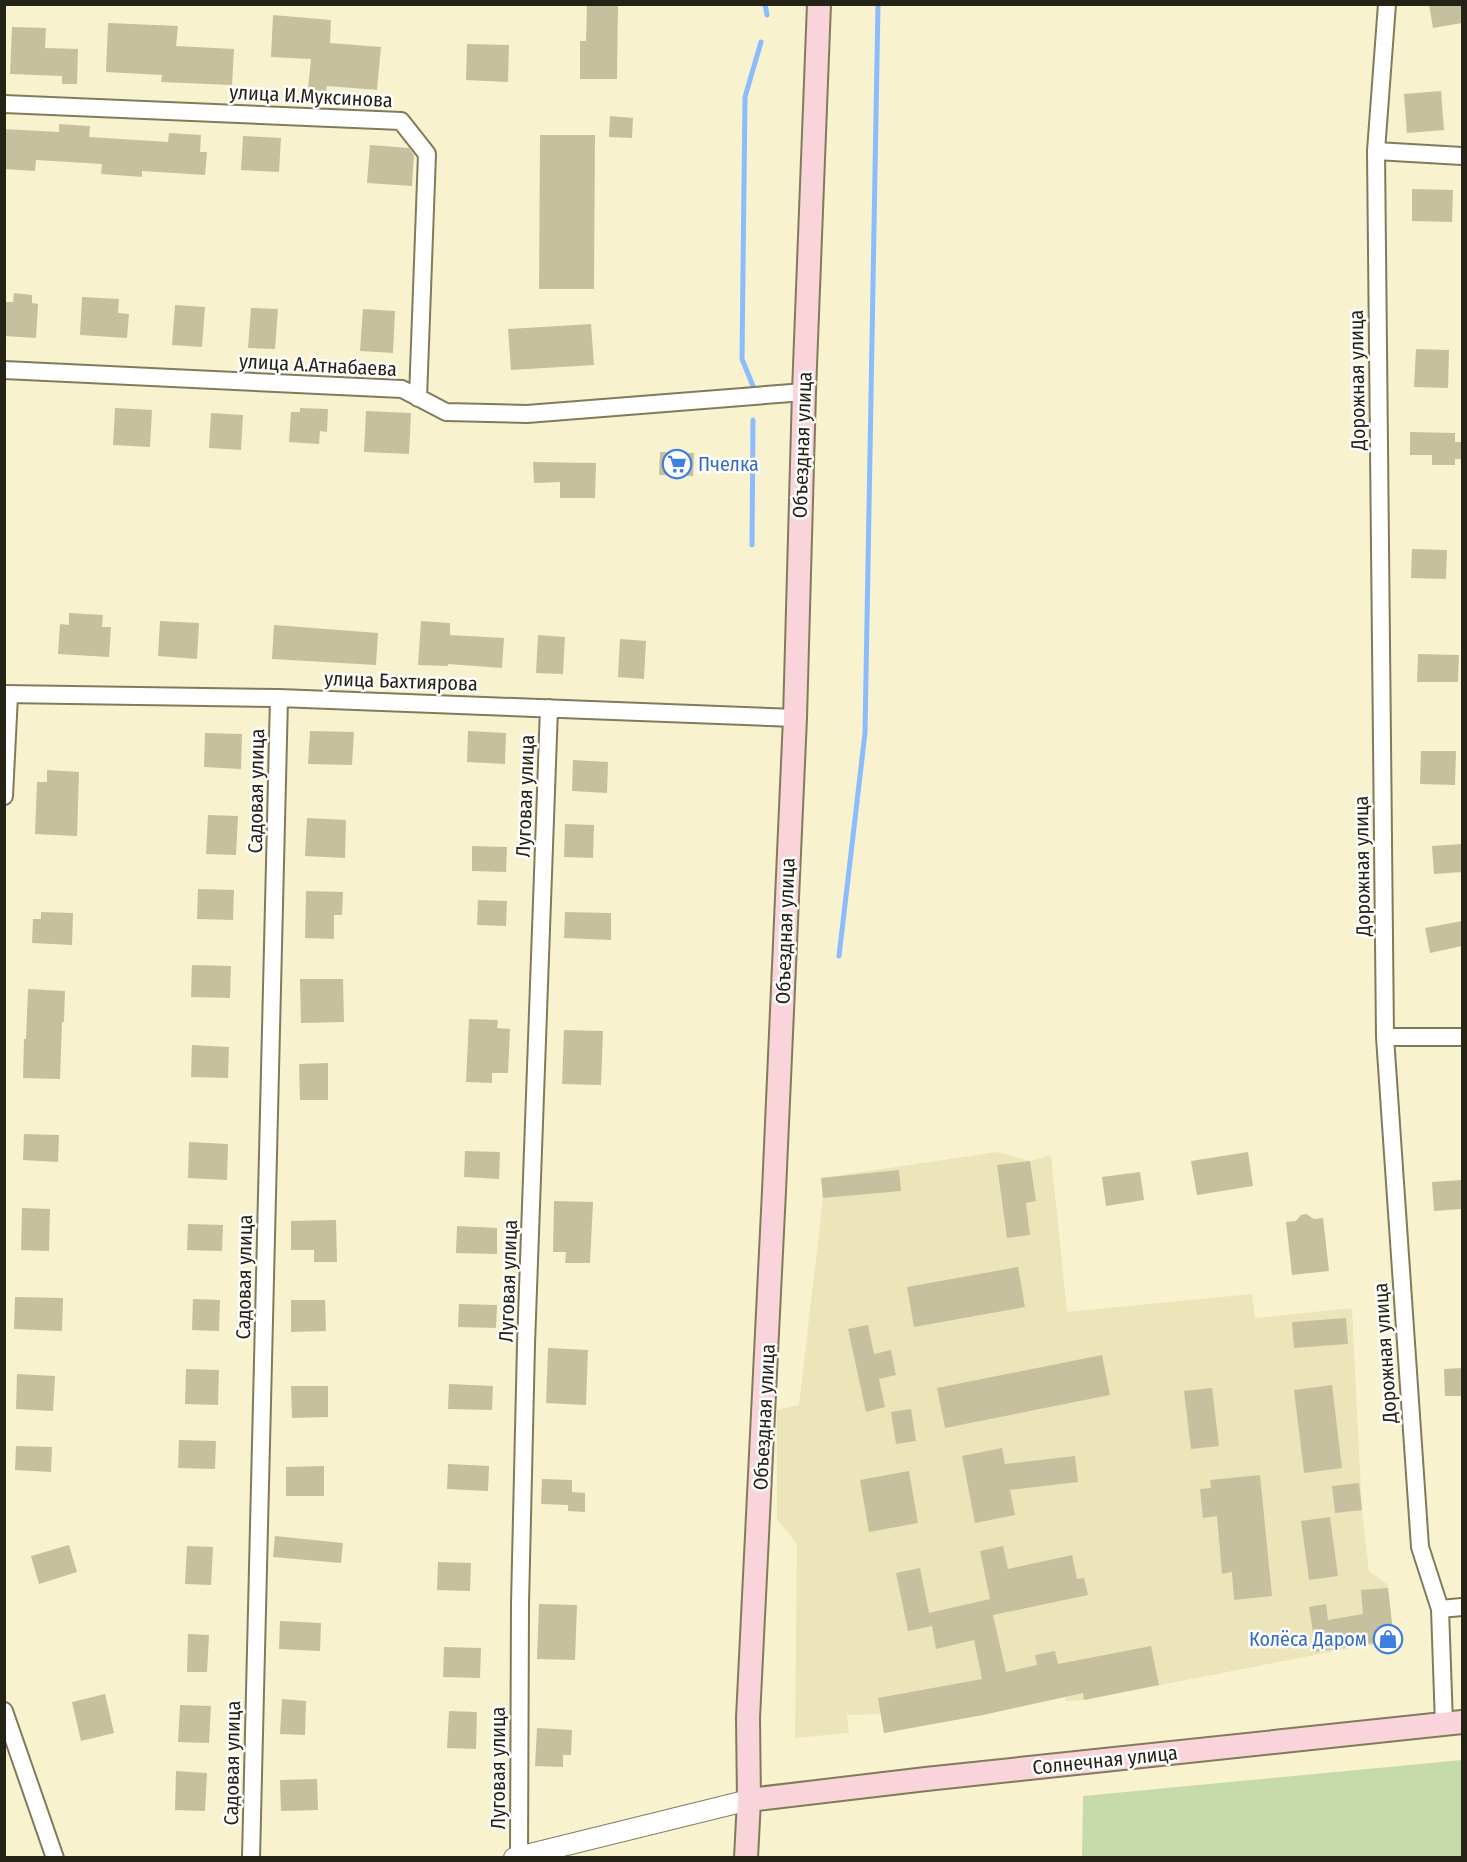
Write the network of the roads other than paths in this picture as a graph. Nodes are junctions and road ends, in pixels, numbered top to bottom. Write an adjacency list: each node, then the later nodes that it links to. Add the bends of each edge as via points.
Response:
1 (819, 4): 7 (main road, Объездная улица)
2 (1387, 4): 4 (street, Дорожная улица)
3 (4, 104): 8 (street, улица И.Муксинова, via 401,121 427,154)
4 (1376, 151): 5 (street); 14 (street, Дорожная улица)
5 (1462, 156)
6 (4, 370): 8 (street, улица А.Атнабаева, via 402,389)
7 (804, 392): 8 (street, улица А.Атнабаева, via 527,414 446,412); 12 (main road, Объездная улица)
8 (418, 398)
9 (7, 695): 10 (street, улица Бахтиярова); 13 (street)
10 (279, 698): 11 (street, улица Бахтиярова); 22 (street, Садовая улица)
11 (549, 708): 12 (street, улица Бахтиярова); 23 (street, Луговая улица, via 519,1604)
12 (795, 718): 20 (main road, Объездная улица, via 748,1718)
13 (4, 796)
14 (1385, 1037): 15 (street); 17 (street, Дорожная улица, via 1420,1547)
15 (1462, 1037)
16 (1462, 1606): 17 (street)
17 (1440, 1608): 19 (street, Дорожная улица)
18 (4, 1711): 21 (street)
19 (1454, 1723): 20 (main road, Солнечная улица)
20 (749, 1800): 23 (street); 24 (main road, Объездная улица)
21 (55, 1857)
22 (250, 1857)
23 (516, 1857)
24 (746, 1857)

